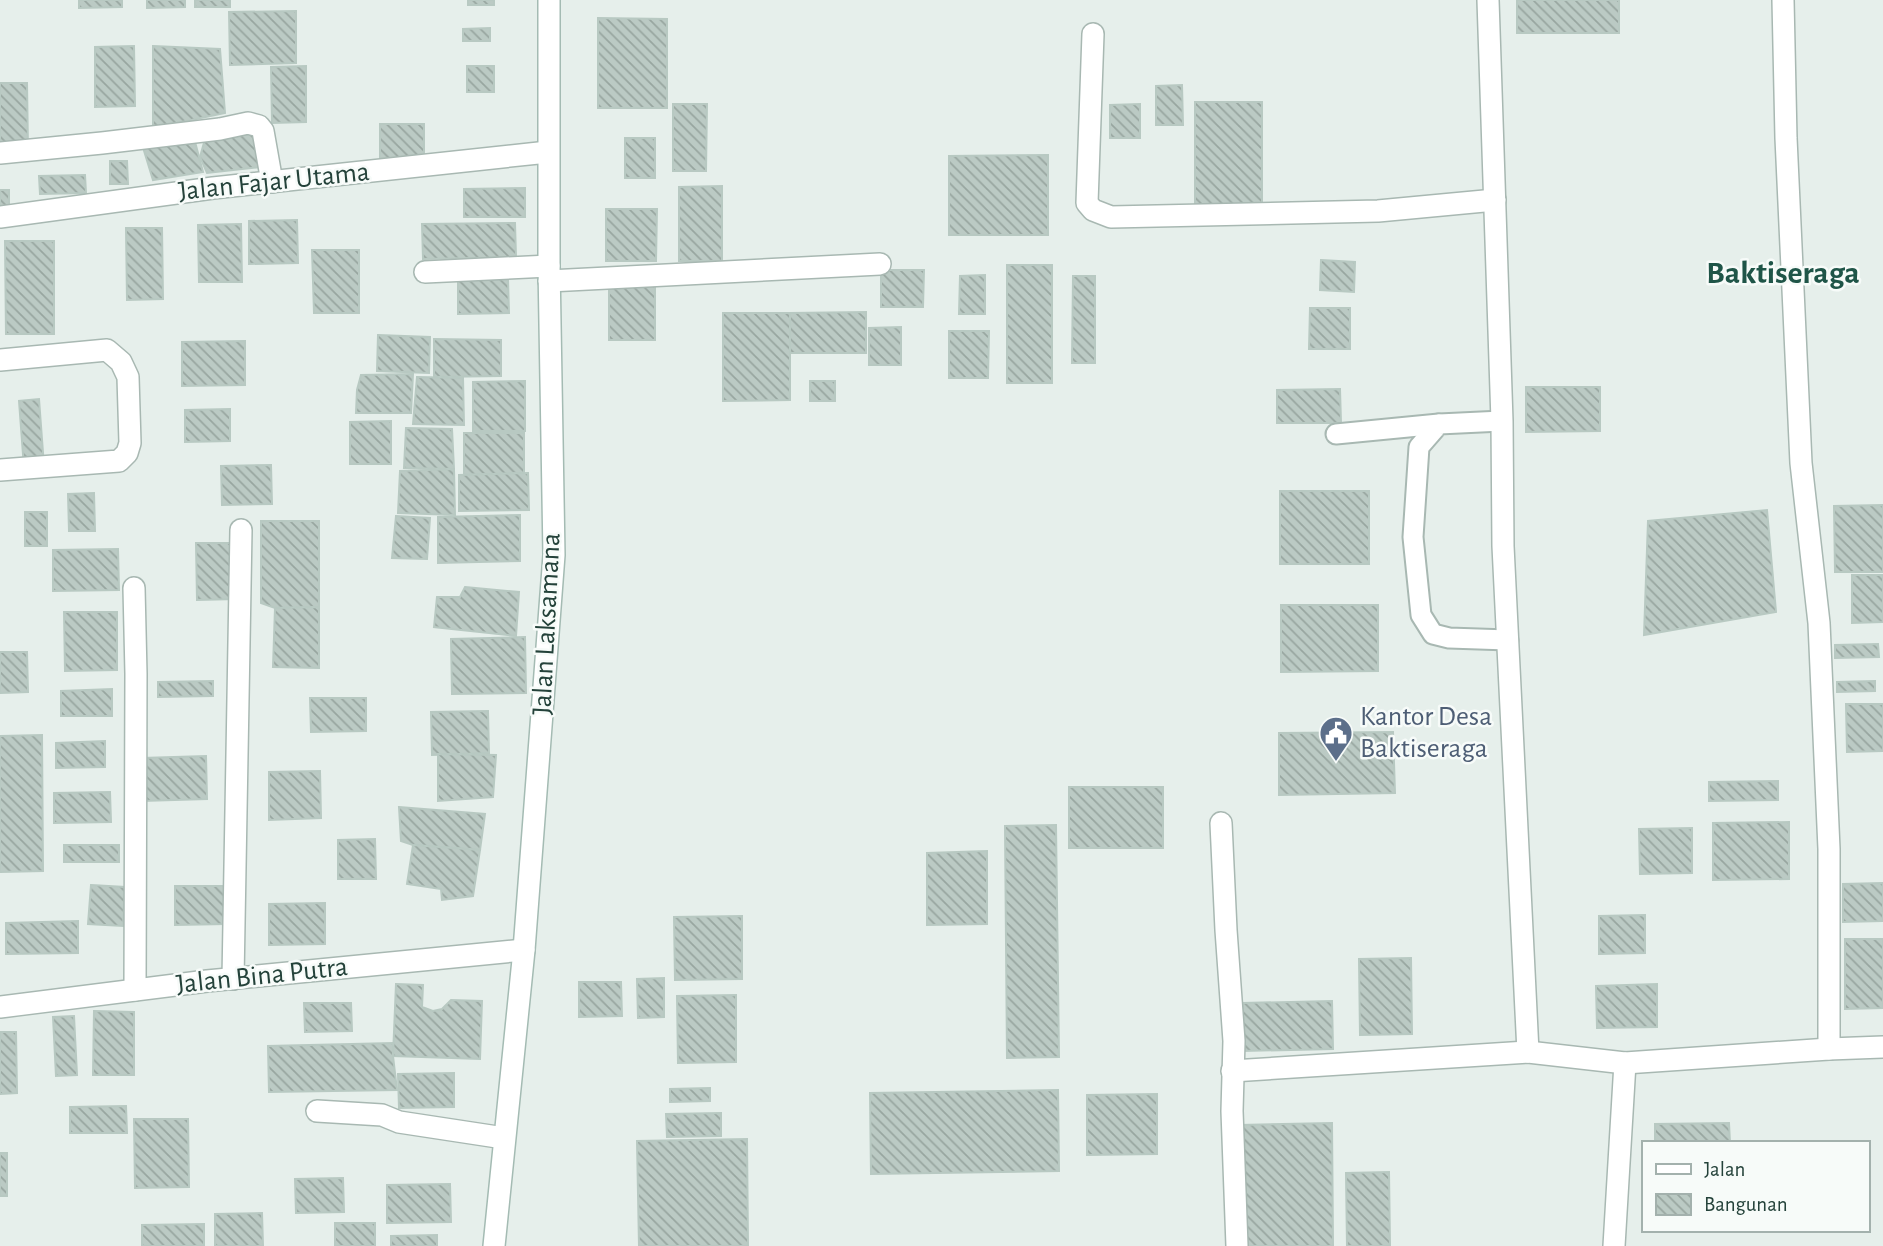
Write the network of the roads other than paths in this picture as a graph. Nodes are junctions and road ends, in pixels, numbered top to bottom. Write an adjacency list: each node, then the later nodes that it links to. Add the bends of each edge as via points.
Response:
1 (549, 0): 2 (street); 6 (street, Jalan Laksamana)
2 (563, 0)
3 (1488, 0): 9 (street)
4 (1783, 0): 28 (street, via 1801,463 1819,623 1829,849)
5 (1093, 34): 9 (street, via 1087,203 1093,211 1111,217 1378,211)
6 (548, 152): 8 (street, Jalan Fajar Utama); 13 (street, Jalan Laksamana)
7 (0, 153): 8 (street, via 248,123 263,131)
8 (272, 182): 10 (street, Jalan Fajar Utama)
9 (1495, 200): 15 (street)
10 (0, 217)
11 (880, 264): 13 (street)
12 (425, 272): 13 (street)
13 (549, 273): 23 (street, Jalan Laksamana, via 554,555)
14 (0, 360): 18 (street, via 107,349 128,377 130,443 119,461)
15 (1502, 421): 16 (lane); 21 (street)
16 (1439, 424): 17 (lane); 21 (lane, via 1419,447 1412,537 1421,615 1433,634)
17 (1336, 434)
18 (0, 470)
19 (241, 530): 24 (street)
20 (134, 588): 25 (street)
21 (1508, 640): 29 (street)
22 (1221, 823): 31 (street)
23 (524, 950): 24 (street, Jalan Bina Putra); 33 (street, Jalan Laksamana)
24 (233, 979): 25 (street, Jalan Bina Putra)
25 (135, 990): 26 (street, Jalan Bina Putra)
26 (0, 1007)
27 (1883, 1047): 28 (street)
28 (1829, 1049): 30 (street)
29 (1528, 1052): 30 (street); 31 (street)
30 (1625, 1063): 36 (street)
31 (1233, 1071): 35 (street)
32 (317, 1111): 33 (street, via 382,1115 399,1122)
33 (504, 1138): 34 (street, Jalan Laksamana)
34 (494, 1246)
35 (1237, 1246)
36 (1614, 1246)

